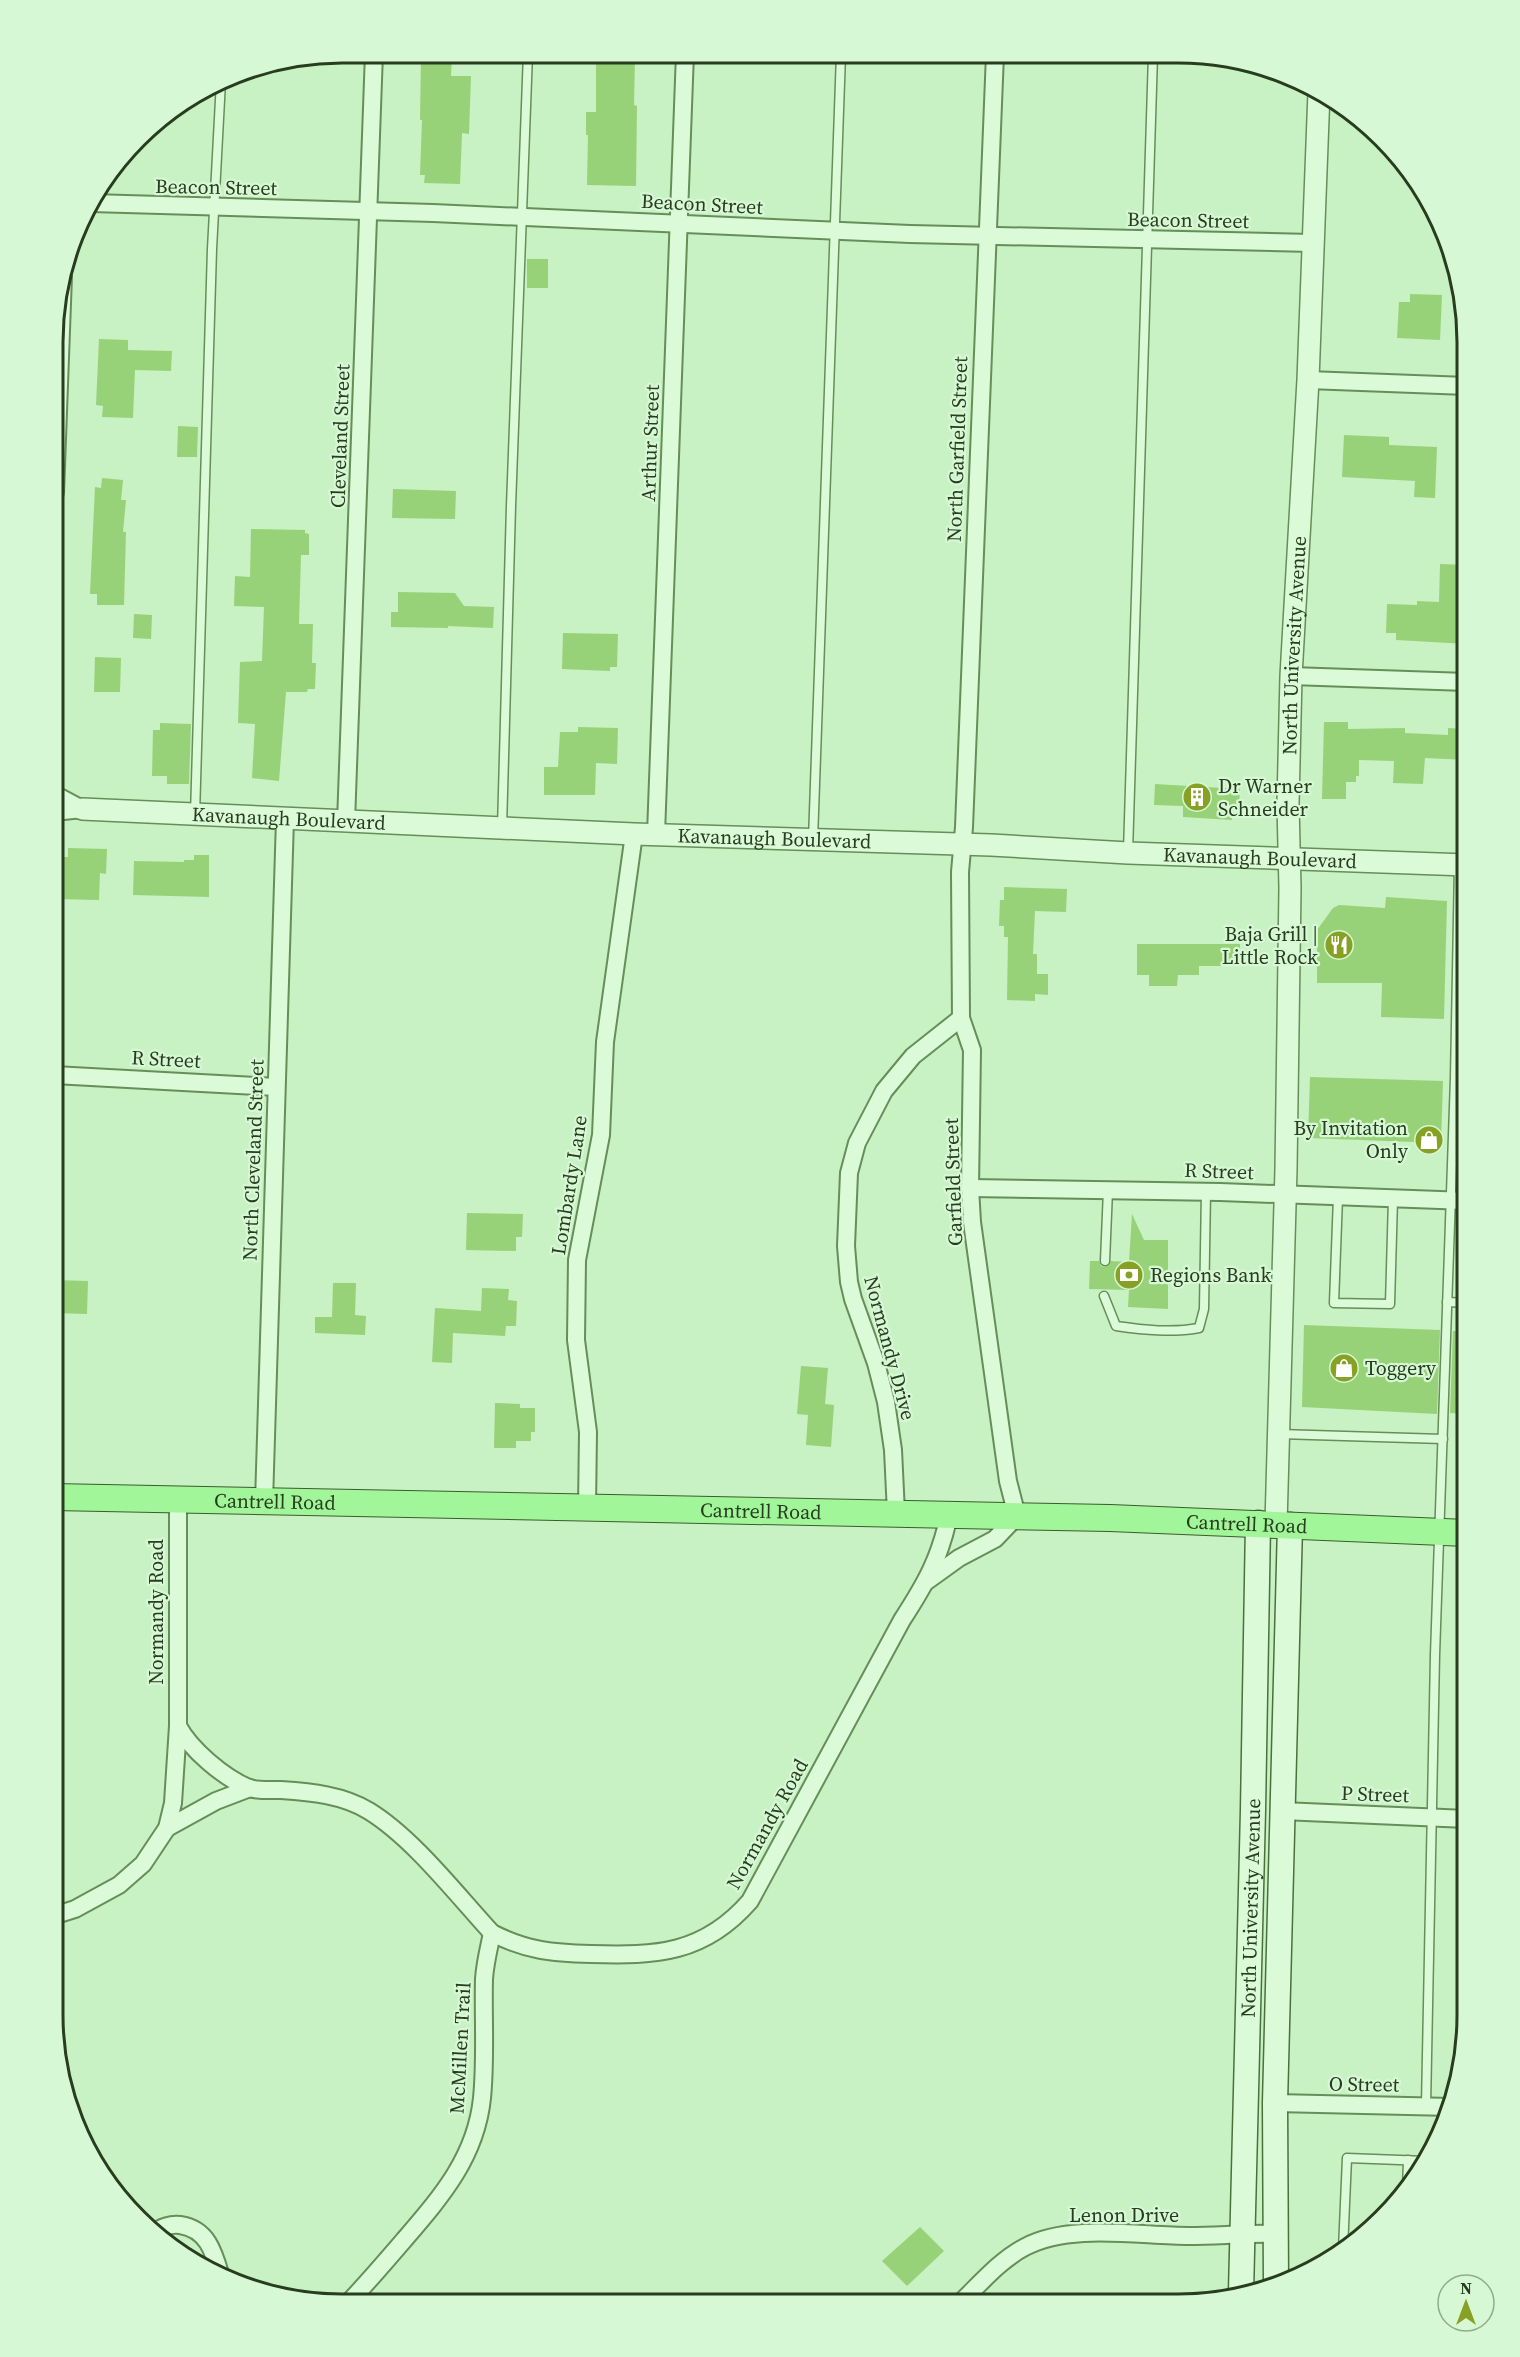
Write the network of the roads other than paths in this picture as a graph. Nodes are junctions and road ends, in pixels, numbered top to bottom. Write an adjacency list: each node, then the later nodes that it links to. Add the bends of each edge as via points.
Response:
1 (374, 63): 11 (street, Cleveland Street)
2 (528, 63): 12 (lane)
3 (685, 63): 13 (street, Arthur Street)
4 (841, 63): 14 (lane)
5 (995, 63): 15 (street, North Garfield Street)
6 (1153, 63): 16 (lane)
7 (221, 91): 10 (lane)
8 (1318, 100): 17 (street, North University Avenue)
9 (99, 203): 10 (street, Beacon Street)
10 (215, 207): 11 (street, Beacon Street); 25 (lane)
11 (370, 212): 12 (street, Beacon Street); 27 (street, Cleveland Street)
12 (522, 217): 13 (street, Beacon Street); 28 (lane)
13 (679, 223): 14 (street, Beacon Street); 30 (street, Arthur Street)
14 (835, 230): 15 (street, Beacon Street); 31 (lane)
15 (987, 236): 16 (street, Beacon Street); 32 (street, North Garfield Street)
16 (1148, 240): 17 (street, Beacon Street); 33 (lane)
17 (1312, 243): 18 (street, North University Avenue)
18 (1308, 380): 19 (street); 20 (street, North University Avenue)
19 (1457, 386)
20 (1292, 676): 21 (street); 34 (street, North University Avenue)
21 (1457, 682)
22 (63, 799): 23 (street)
23 (82, 809): 24 (street); 25 (street, Kavanaugh Boulevard)
24 (63, 811)
25 (195, 815): 26 (street, Kavanaugh Boulevard)
26 (285, 819): 27 (street, Kavanaugh Boulevard); 39 (street, North Cleveland Street)
27 (346, 822): 28 (street, Kavanaugh Boulevard)
28 (502, 828): 29 (street, Kavanaugh Boulevard)
29 (634, 834): 30 (street, Kavanaugh Boulevard); 57 (street, Lombardy Lane, via 608,1021 601,1135 577,1260 576,1340 587,1423)
30 (656, 834): 31 (street, Kavanaugh Boulevard)
31 (813, 841): 32 (street, Kavanaugh Boulevard)
32 (963, 845): 33 (street, Kavanaugh Boulevard); 36 (street, Garfield Street)
33 (1128, 853): 34 (street, Kavanaugh Boulevard)
34 (1290, 858): 35 (street, Kavanaugh Boulevard); 43 (street, North University Avenue)
35 (1457, 865)
36 (961, 1018): 40 (street, Garfield Street, via 972,1050); 58 (street, Normandy Drive, via 913,1056 884,1091 857,1143 849,1173 849,1282 886,1402)
37 (1457, 1025): 46 (lane)
38 (63, 1075): 39 (street, R Street)
39 (276, 1088): 56 (street, North Cleveland Street)
40 (970, 1188): 41 (street, R Street); 60 (street, Garfield Street, via 1008,1481)
41 (1108, 1190): 42 (street, R Street); 48 (lane)
42 (1206, 1191): 43 (street, R Street); 49 (lane, via 1204,1309 1199,1328 1142,1330 1116,1326)
43 (1285, 1195): 44 (street, R Street); 52 (street, North University Avenue)
44 (1338, 1197): 45 (street, R Street); 45 (lane, via 1334,1302 1345,1303 1390,1304)
45 (1393, 1199): 46 (street, R Street)
46 (1450, 1201): 47 (street, R Street); 50 (lane)
47 (1457, 1201)
48 (1105, 1261)
49 (1104, 1296)
50 (1447, 1302): 51 (lane); 53 (lane)
51 (1457, 1302)
52 (1279, 1434): 53 (lane); 61 (street, North University Avenue)
53 (1443, 1439): 62 (lane)
54 (63, 1497): 55 (main road, Cantrell Road)
55 (178, 1499): 56 (main road, Cantrell Road); 65 (street, Normandy Road)
56 (264, 1502): 57 (main road, Cantrell Road)
57 (587, 1508): 58 (main road, Cantrell Road)
58 (896, 1513): 59 (main road, Cantrell Road)
59 (950, 1515): 60 (main road, Cantrell Road); 64 (street, Normandy Road)
60 (1017, 1516): 61 (main road, Cantrell Road); 64 (street, Normandy Road, via 994,1539)
61 (1275, 1524): 62 (main road, Cantrell Road); 67 (main road, North University Avenue); 80 (main road, North University Avenue, via 1254,1799)
62 (1441, 1532): 63 (main road, Cantrell Road); 68 (lane)
63 (1457, 1533)
64 (927, 1581): 72 (street, Normandy Road, via 750,1901 737,1916 686,1946 636,1956 528,1949)
65 (178, 1726): 66 (street, Normandy Road, via 185,1739 206,1758); 70 (street, Normandy Road, via 173,1803)
66 (250, 1788): 70 (street, Normandy Road, via 216,1801); 72 (street, Normandy Road, via 323,1794 368,1810 406,1841)
67 (1282, 1810): 68 (street, P Street); 73 (main road, North University Avenue)
68 (1432, 1817): 69 (street, P Street); 74 (lane)
69 (1457, 1818)
70 (167, 1828): 71 (street, via 143,1864 119,1885)
71 (63, 1913)
72 (492, 1934): 86 (street, McMillen Trail, via 484,1978 485,2058 478,2127 453,2181)
73 (1275, 2103): 74 (street, O Street); 81 (main road, North University Avenue)
74 (1426, 2106): 75 (street, O Street)
75 (1441, 2107)
76 (1408, 2160): 77 (lane); 78 (lane); 82 (lane, via 1347,2158)
77 (1416, 2160)
78 (1408, 2173)
79 (162, 2228): 83 (street, via 175,2224 197,2230 213,2249)
80 (1241, 2233): 81 (street, Lenon Drive); 85 (main road, North University Avenue); 87 (street, Lenon Drive, via 1085,2234 1046,2239 1010,2257)
81 (1276, 2234): 84 (main road, North University Avenue)
82 (1343, 2239)
83 (218, 2265)
84 (1276, 2276)
85 (1241, 2287)
86 (357, 2294)
87 (970, 2294)

